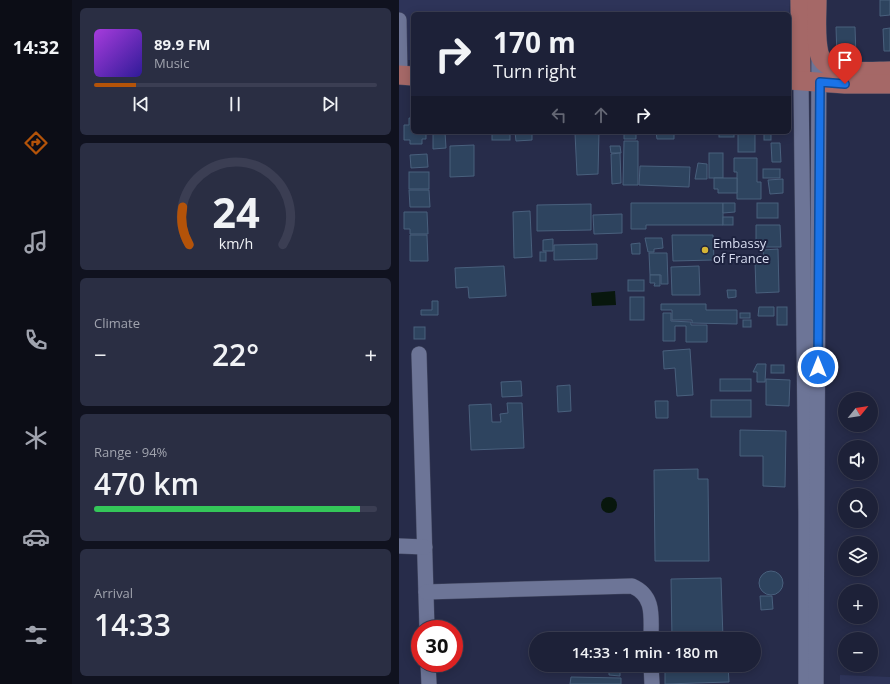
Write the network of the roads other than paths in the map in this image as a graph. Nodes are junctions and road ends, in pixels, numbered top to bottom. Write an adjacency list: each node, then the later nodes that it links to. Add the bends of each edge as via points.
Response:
1 (800, 0): 4 (main road)
2 (817, 0): 5 (main road)
3 (399, 20): 7 (street)
4 (799, 51): 5 (main road, via 811,74); 8 (main road)
5 (823, 68): 6 (main road, via 845,71); 8 (main road); 9 (main road, via 845,84); 11 (street)
6 (890, 71)
7 (404, 76)
8 (795, 80): 10 (street)
9 (890, 84)
10 (803, 206): 11 (street); 12 (street)
11 (819, 208): 12 (street)
12 (811, 335): 23 (street); 24 (street)
13 (419, 354): 15 (street)
14 (399, 546): 15 (street)
15 (425, 547): 16 (street)
16 (426, 592): 17 (street); 18 (street, via 632,586 647,596)
17 (427, 620)
18 (651, 632)
19 (428, 672): 21 (street)
20 (651, 672): 22 (street)
21 (429, 684)
22 (652, 684)
23 (806, 684)
24 (816, 684)

